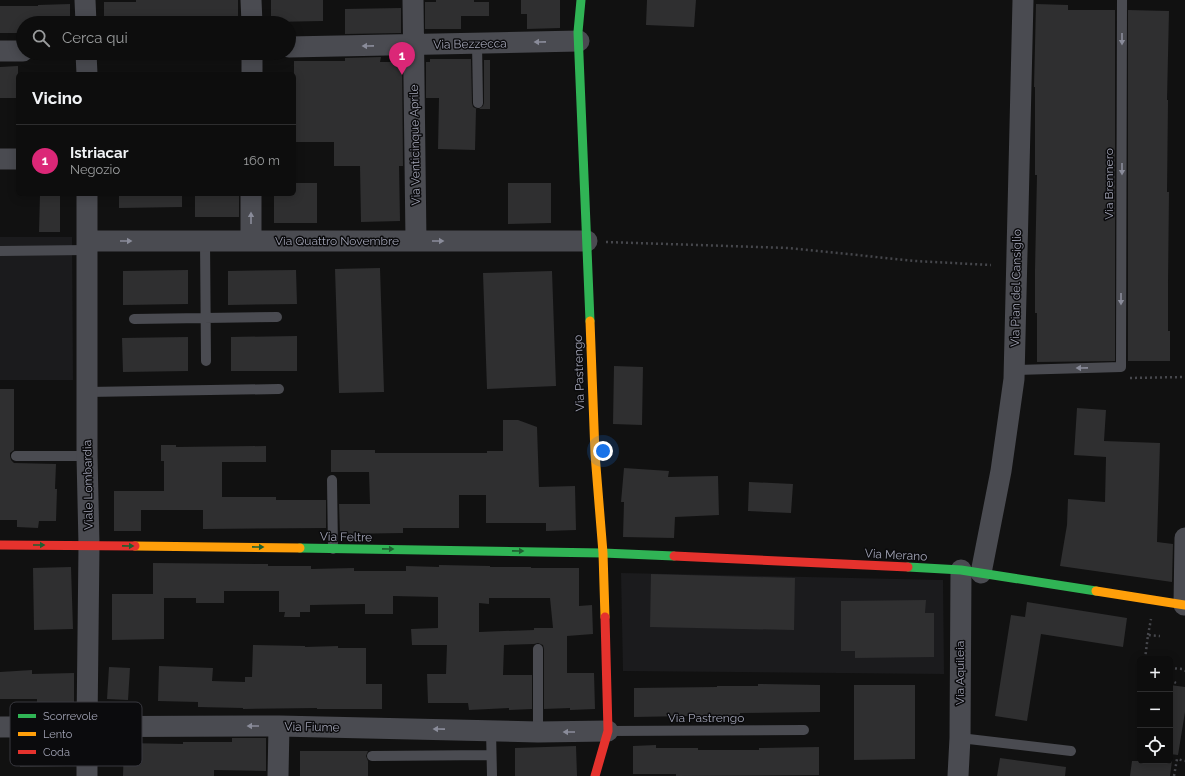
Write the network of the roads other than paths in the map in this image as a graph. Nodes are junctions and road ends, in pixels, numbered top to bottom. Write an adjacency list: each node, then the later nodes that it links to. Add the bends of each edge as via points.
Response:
1 (85, 0): 7 (street)
2 (251, 0): 8 (street)
3 (413, 0): 11 (street, Via Venticinque Aprile)
4 (580, 0): 9 (street, Via Pastrengo)
5 (1023, 0): 34 (street, Via Pian del Cansiglio)
6 (1122, 0): 34 (lane, Via Brennero, one-way to 34, via 1121,367)
7 (86, 16)
8 (252, 16)
9 (579, 41): 10 (street, Via Bezzecca, one-way to 10); 27 (street, Via Pastrengo)
10 (477, 43): 11 (street, Via Bezzecca); 19 (lane)
11 (414, 45): 12 (street, Via Bezzecca, one-way to 12); 26 (street, Via Venticinque Aprile)
12 (296, 47)
13 (16, 50): 14 (street)
14 (0, 51)
15 (86, 60): 17 (street)
16 (252, 60): 18 (street)
17 (86, 72)
18 (252, 72)
19 (478, 103)
20 (0, 159): 21 (street)
21 (16, 159)
22 (87, 196): 28 (street, Viale Lombardia)
23 (251, 196): 25 (street, one-way to 23)
24 (205, 241): 25 (street, Via Quattro Novembre); 28 (street, Via Quattro Novembre, one-way to 24); 30 (lane)
25 (251, 241): 26 (street, Via Quattro Novembre)
26 (416, 241): 27 (street, Via Quattro Novembre, one-way to 27)
27 (587, 241): 44 (street, Via Pastrengo, via 595,454)
28 (87, 246): 29 (lane); 36 (street, Viale Lombardia)
29 (0, 251)
30 (206, 317): 31 (lane); 32 (lane); 33 (lane)
31 (277, 317)
32 (134, 319)
33 (206, 361)
34 (1015, 370): 45 (street, Via Pian del Cansiglio, via 1001,471)
35 (279, 389): 36 (lane)
36 (88, 392): 38 (street, Viale Lombardia)
37 (16, 456): 38 (lane)
38 (87, 456): 42 (street, Viale Lombardia)
39 (332, 480): 43 (lane)
40 (1185, 538): 46 (street)
41 (0, 545): 42 (street, Via Feltre, one-way to 42)
42 (89, 545): 43 (street, Via Feltre, one-way to 43); 48 (street, Viale Lombardia)
43 (332, 549): 44 (street, Via Feltre, one-way to 44)
44 (603, 553): 45 (street, Via Merano); 55 (street, Via Pastrengo)
45 (971, 572): 46 (street, Via Merano); 57 (street, Via Aquileia)
46 (1185, 605)
47 (538, 649): 56 (lane)
48 (87, 702)
49 (142, 726): 50 (street, Via Fiume, one-way to 49)
50 (279, 726): 53 (street, Via Fiume, one-way to 50); 61 (street)
51 (0, 727): 52 (street, Via Fiume)
52 (10, 727)
53 (491, 730): 56 (street, Via Fiume); 59 (lane)
54 (804, 730): 55 (lane, Via Pastrengo)
55 (608, 731): 56 (street, Via Fiume, one-way to 56); 63 (street, Via Pastrengo)
56 (538, 732)
57 (960, 738): 58 (lane); 64 (street, Via Aquileia)
58 (1071, 752)
59 (491, 755): 60 (lane); 62 (lane)
60 (372, 756)
61 (278, 776)
62 (492, 776)
63 (595, 776)
64 (958, 776)

